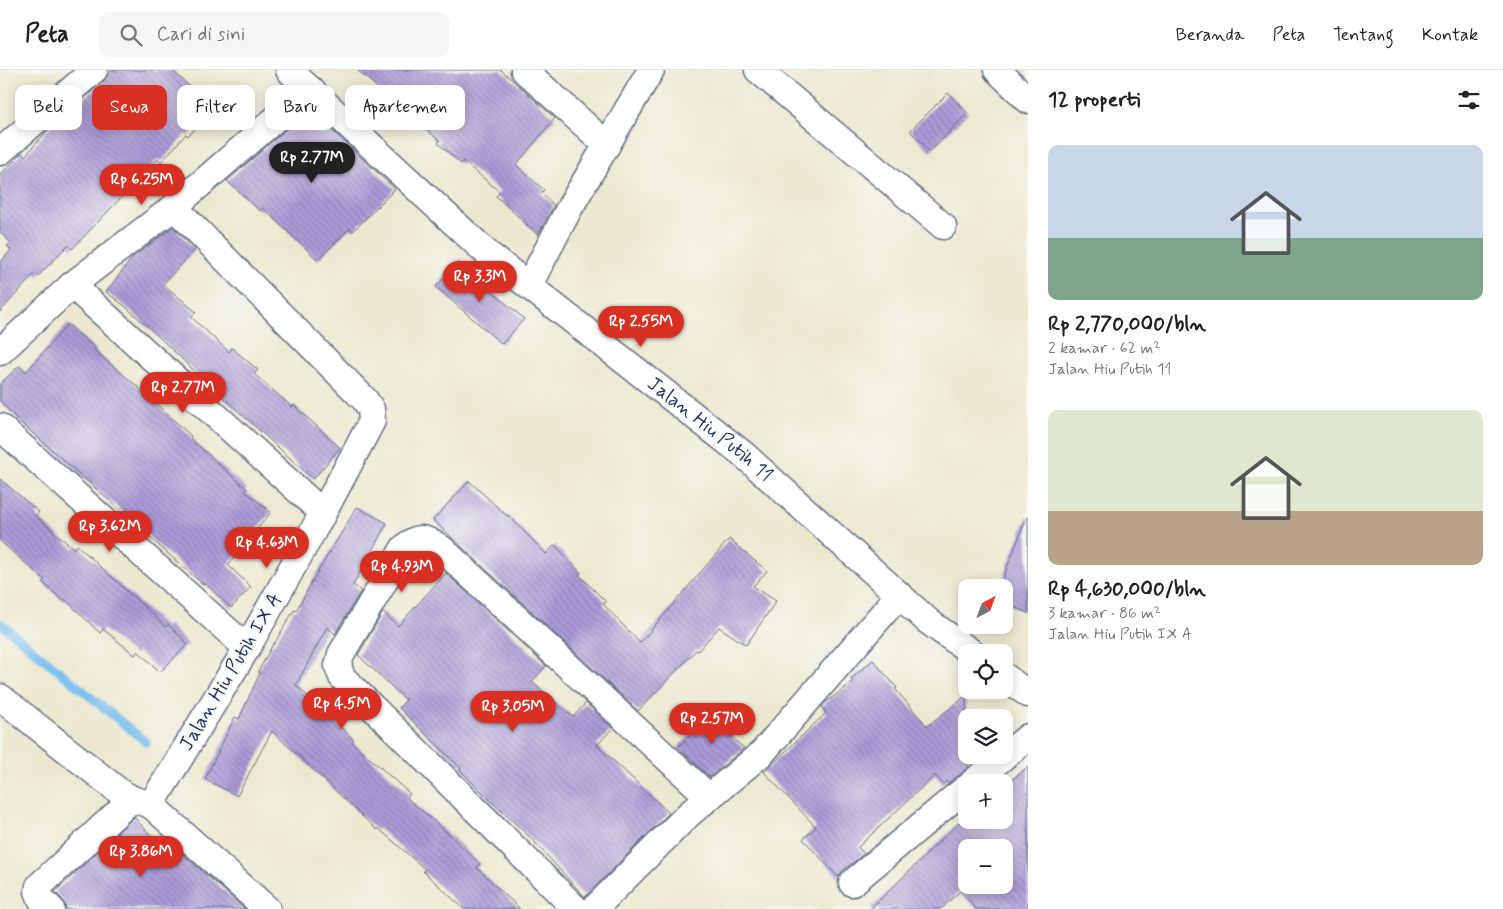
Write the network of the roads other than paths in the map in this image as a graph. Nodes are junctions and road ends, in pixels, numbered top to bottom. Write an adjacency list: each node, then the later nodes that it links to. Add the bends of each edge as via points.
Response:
1 (94, 70): 12 (street)
2 (289, 70): 7 (street, Jalan Hiu Putih 11)
3 (524, 70): 11 (street)
4 (651, 70): 11 (street)
5 (758, 70): 14 (street)
6 (997, 70): 8 (street)
7 (306, 85)
8 (1028, 100)
9 (335, 112): 16 (street, Jalan Hiu Putih 11, via 488,254)
10 (265, 128): 13 (street)
11 (607, 145): 16 (street)
12 (0, 152)
13 (174, 207): 15 (street); 19 (street, Jalan Hiu Putih IX A, via 371,409 372,421)
14 (943, 226)
15 (72, 285): 17 (street); 19 (street)
16 (528, 285): 20 (street, Jalan Hiu Putih 11, via 743,454)
17 (0, 352)
18 (0, 427): 22 (street)
19 (323, 513): 22 (street, Jalan Hiu Putih IX A)
20 (899, 595): 21 (street, Jalan Hiu Putih 11); 29 (street, via 762,753)
21 (960, 644)
22 (247, 648): 30 (street, Jalan Hiu Putih IX A)
23 (1013, 683): 24 (street)
24 (1028, 694)
25 (0, 696): 30 (street, via 107,782)
26 (1028, 737): 27 (street)
27 (983, 774)
28 (958, 795): 31 (street)
29 (709, 797): 34 (street, via 442,549 422,539 411,542 404,548 341,654 338,666 342,677); 35 (street)
30 (142, 802): 32 (street, Jalan Hiu Putih IX A, via 40,886 41,899); 33 (street)
31 (852, 883)
32 (51, 909)
33 (267, 909)
34 (576, 909)
35 (594, 909)

